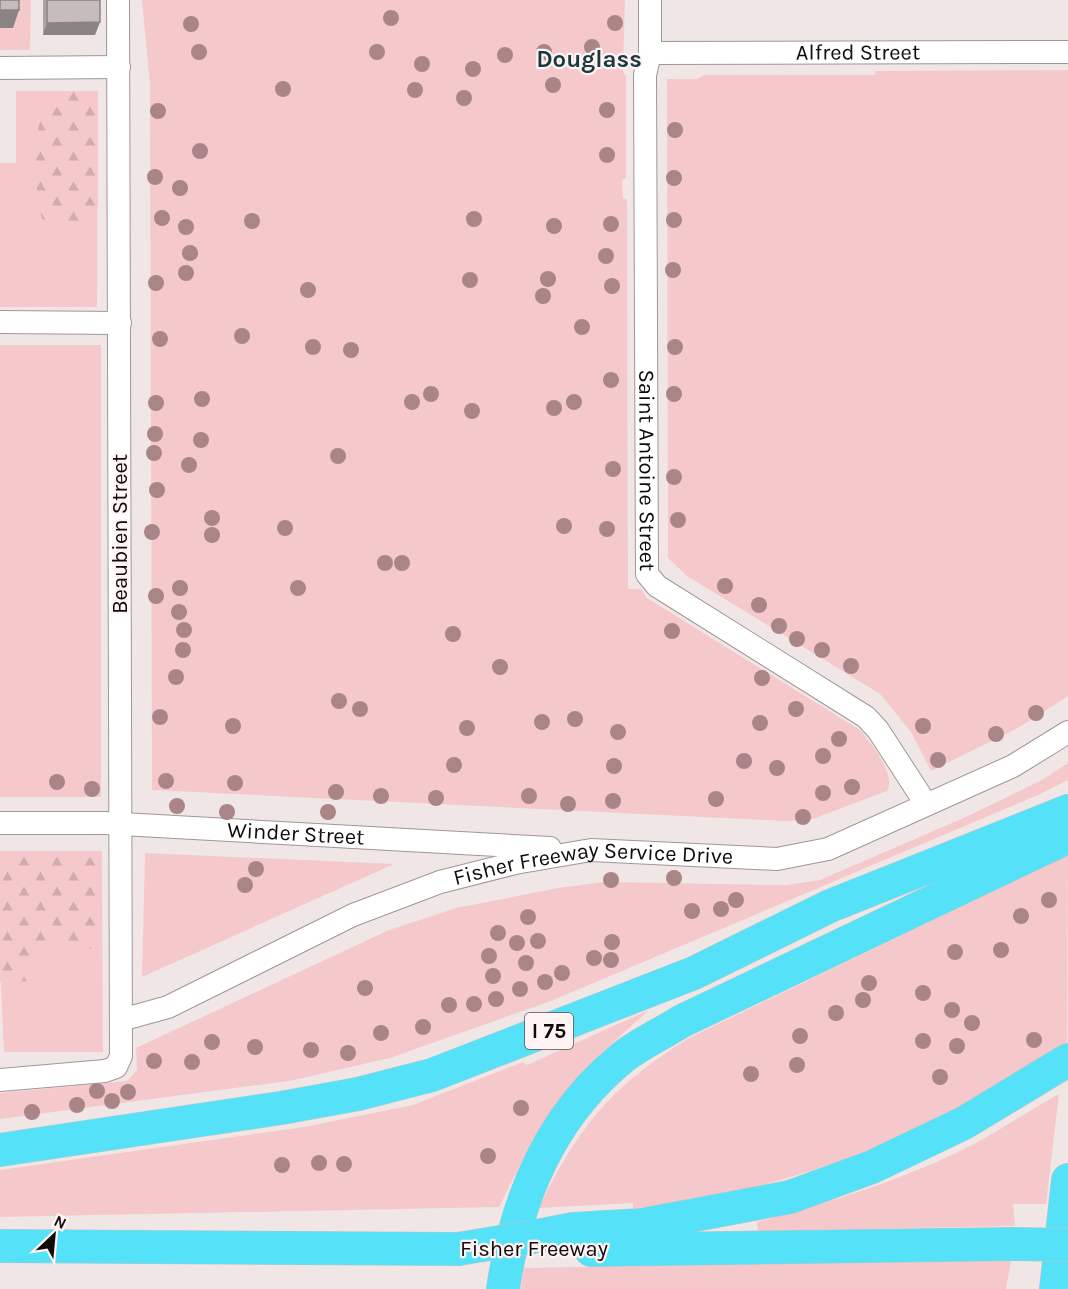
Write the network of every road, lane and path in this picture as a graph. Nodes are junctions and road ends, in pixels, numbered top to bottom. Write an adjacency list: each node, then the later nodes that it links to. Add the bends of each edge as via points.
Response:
1 (118, 0): 5 (street, Beaubien Street)
2 (650, 0): 4 (street, Saint Antoine Street)
3 (1068, 52): 4 (street, Alfred Street)
4 (650, 53): 10 (street, Saint Antoine Street, via 645,75 647,574 657,586 866,717)
5 (119, 67): 6 (street); 8 (street, Beaubien Street)
6 (0, 68)
7 (0, 322): 8 (street)
8 (120, 322): 13 (street, Beaubien Street)
9 (1068, 732): 10 (street, Fisher Freeway Service Drive, via 1013,766)
10 (926, 804): 15 (street, Fisher Freeway Service Drive, via 828,849 777,860)
11 (1068, 811): 19 (highway, I 75, via 830,906 694,973 432,1075 281,1108)
12 (0, 823): 13 (street, Winder Street)
13 (120, 824): 15 (street, Winder Street); 16 (street, Beaubien Street)
14 (1068, 837): 24 (highway, via 682,1021 624,1056 560,1125 514,1226)
15 (591, 850): 16 (street, Fisher Freeway Service Drive, via 515,863 440,882 353,915 168,1007)
16 (121, 1020): 18 (street, Beaubien Street, via 121,1056 116,1066 105,1071)
17 (1068, 1060): 21 (highway, via 964,1123 872,1167 790,1197 642,1225 573,1229)
18 (0, 1080)
19 (0, 1150)
20 (1068, 1180): 25 (highway)
21 (530, 1244): 22 (highway, Fisher Freeway, bridge, via 634,1248); 23 (highway, Fisher Freeway, bridge, via 458,1249)
22 (1068, 1245)
23 (0, 1246)
24 (503, 1289)
25 (1056, 1289)

